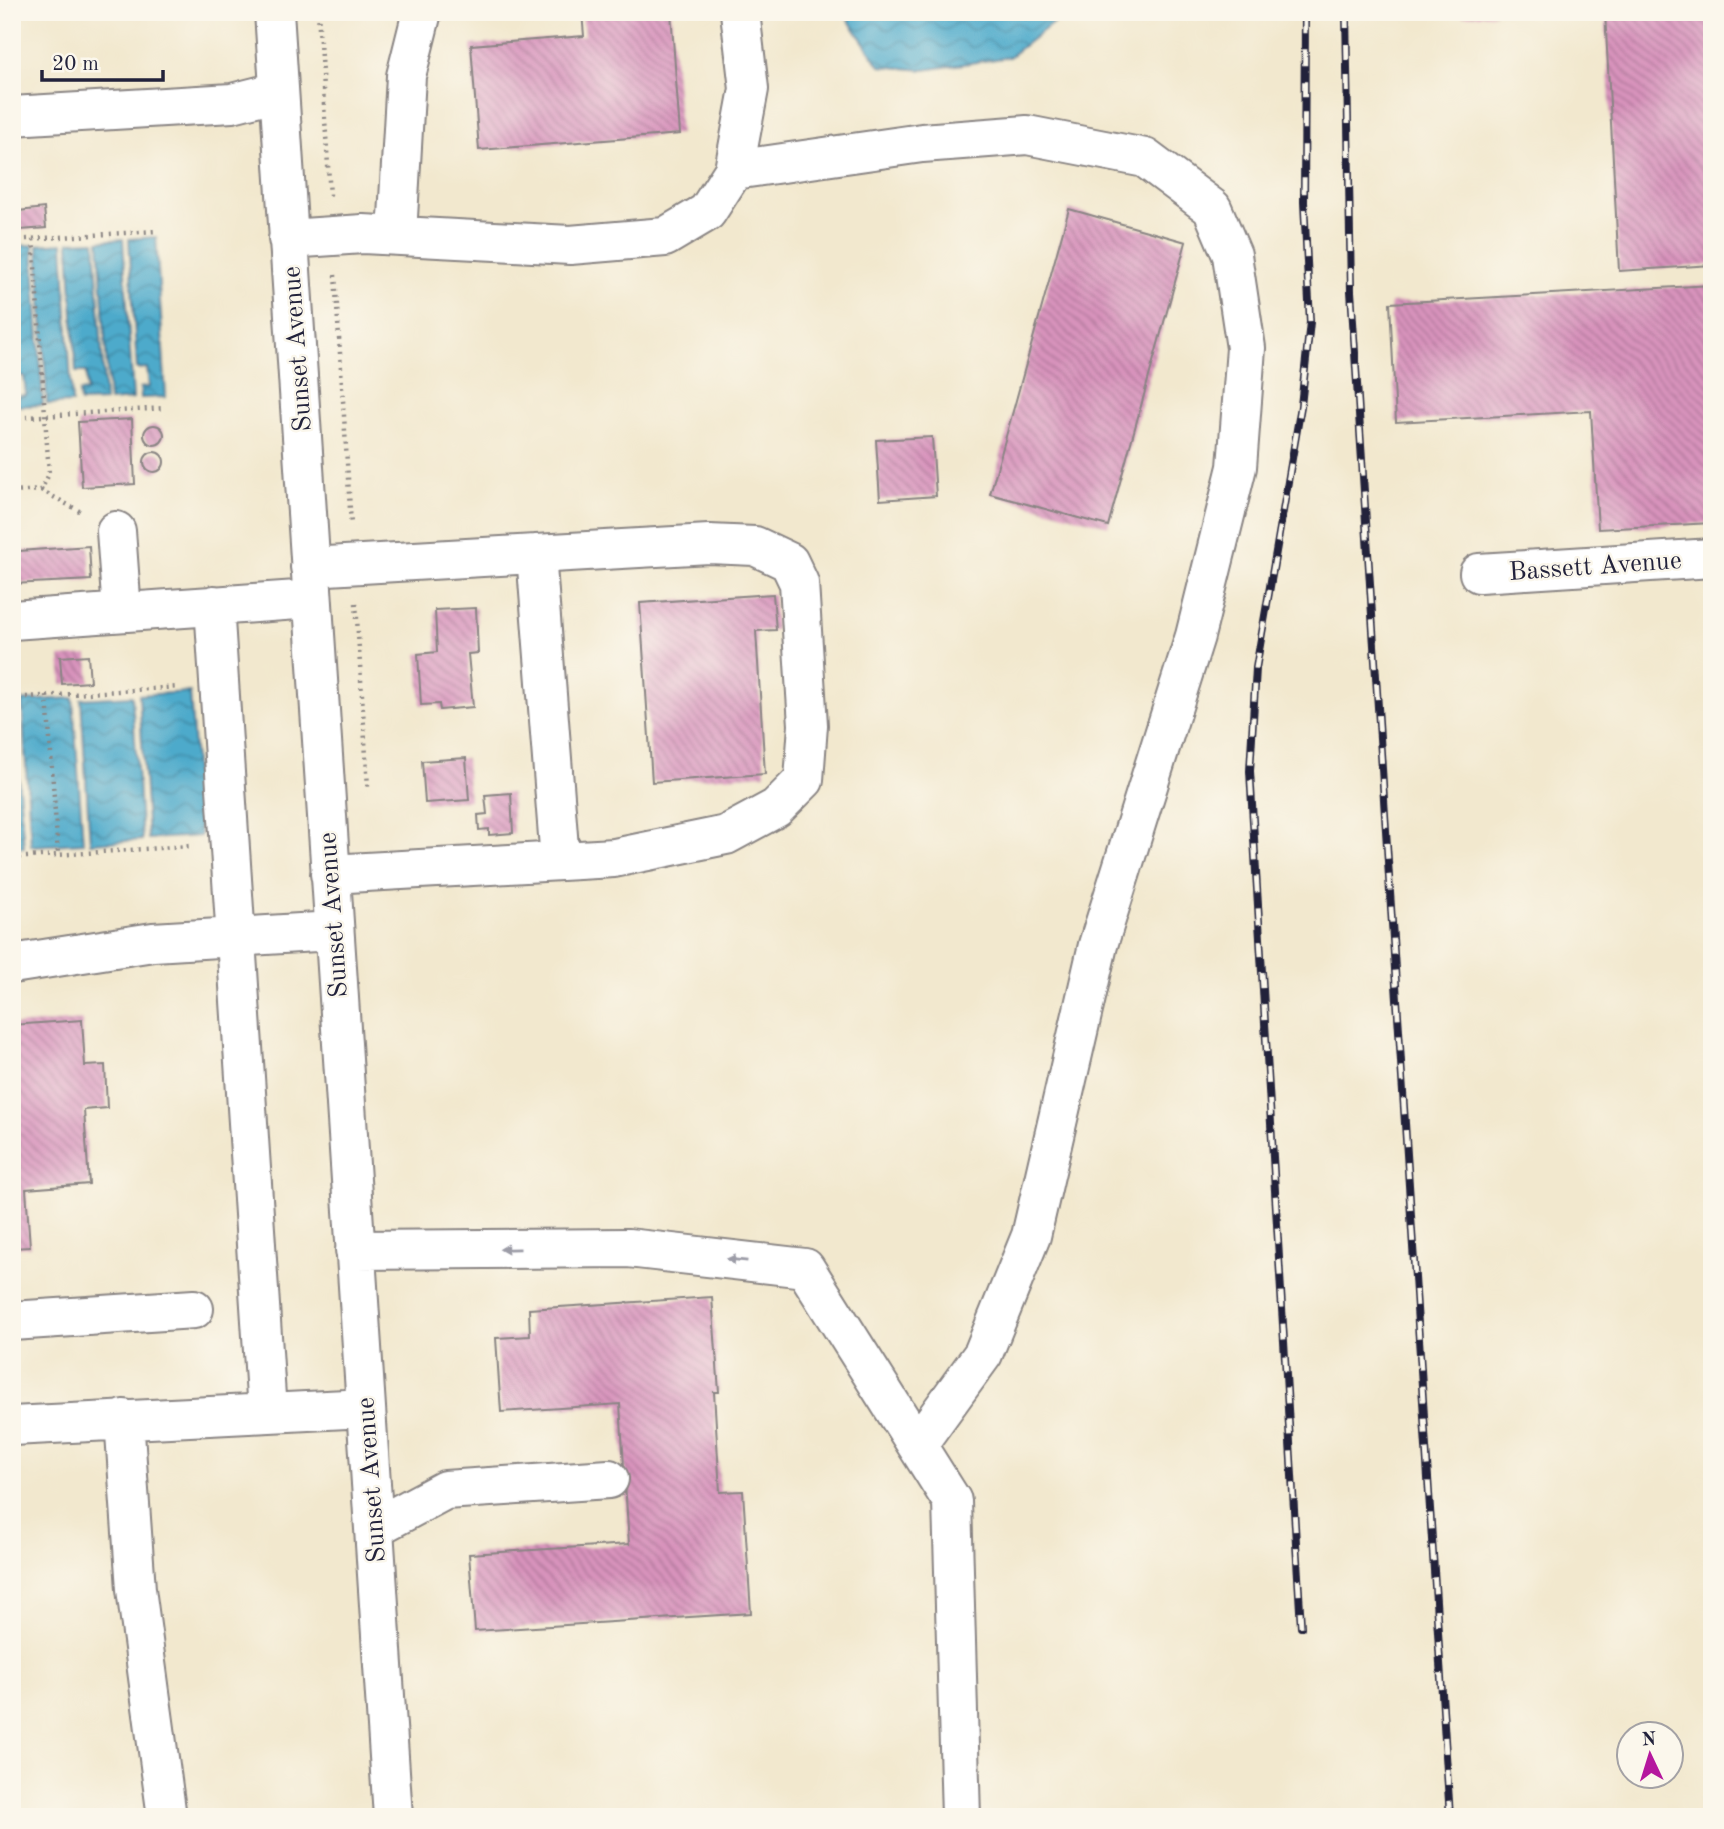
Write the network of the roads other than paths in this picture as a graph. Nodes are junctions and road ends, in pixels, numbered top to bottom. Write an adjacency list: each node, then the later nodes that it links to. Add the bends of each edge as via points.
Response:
1 (274, 12): 4 (street, Sunset Avenue)
2 (422, 12): 7 (street, via 406,76)
3 (740, 12): 6 (street, via 749,89)
4 (279, 91): 5 (street, via 232,103); 8 (street, Sunset Avenue)
5 (12, 116)
6 (734, 170): 7 (street, via 707,212 665,237 570,245); 29 (street, via 922,143 1027,135 1145,158 1212,208 1232,255 1246,348 1237,467 1195,636 1098,945 1031,1236 983,1354)
7 (397, 236): 8 (street)
8 (288, 239): 13 (street, Sunset Avenue)
9 (116, 531): 15 (street)
10 (536, 554): 13 (street); 17 (street); 17 (street, via 709,544 755,547 789,562 799,583 808,725 804,780 776,808 726,835 614,858)
11 (1712, 558): 12 (street, Bassett Avenue)
12 (1479, 573)
13 (311, 583): 14 (street); 18 (street, Sunset Avenue)
14 (214, 605): 15 (street); 20 (street)
15 (122, 612): 16 (street)
16 (12, 620)
17 (560, 861): 18 (street)
18 (330, 874): 19 (street, Sunset Avenue)
19 (333, 931): 20 (street); 22 (street, Sunset Avenue)
20 (235, 939): 21 (street, via 153,942); 26 (street)
21 (12, 964)
22 (355, 1251): 25 (street, Sunset Avenue); 29 (street, one-way to 22, via 805,1268 628,1248)
23 (194, 1309): 24 (street)
24 (12, 1321)
25 (366, 1408): 26 (street); 31 (street, Sunset Avenue)
26 (267, 1412): 27 (street)
27 (124, 1419): 28 (street); 32 (street, via 136,1589)
28 (12, 1426)
29 (917, 1445): 34 (street, via 952,1501)
30 (609, 1479): 31 (street, via 445,1490)
31 (374, 1528): 33 (street, Sunset Avenue)
32 (167, 1817)
33 (393, 1817)
34 (961, 1817)

